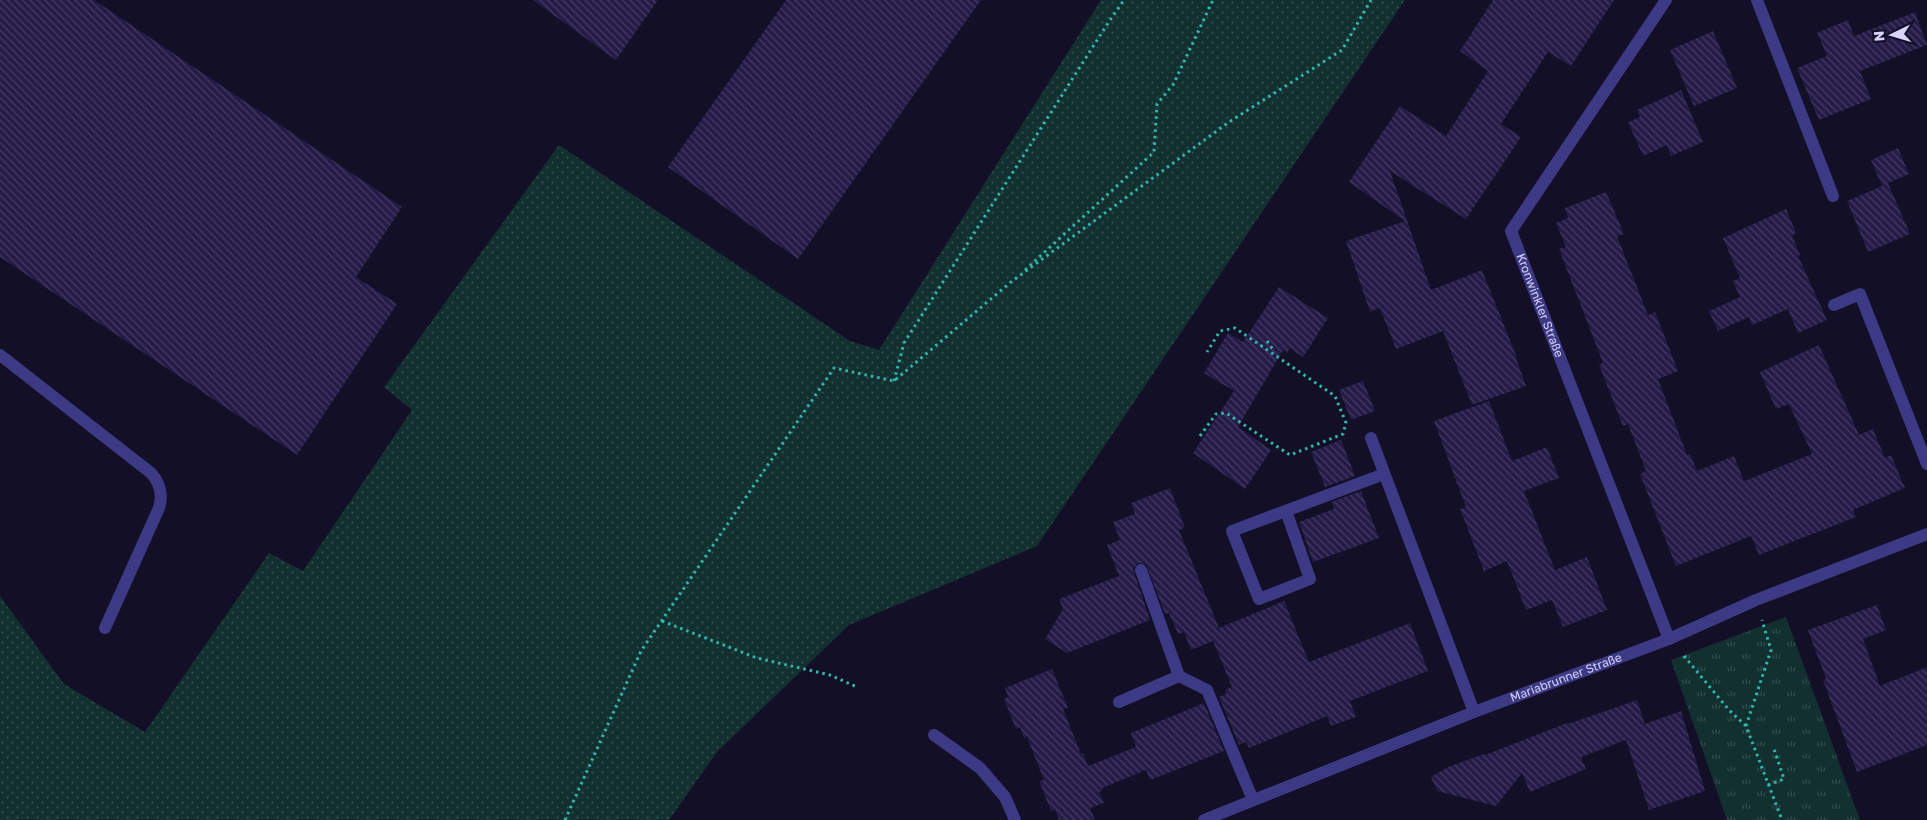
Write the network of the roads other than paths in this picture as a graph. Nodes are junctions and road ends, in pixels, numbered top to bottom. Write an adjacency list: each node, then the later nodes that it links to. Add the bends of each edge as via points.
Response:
1 (1666, 0): 13 (street, Kronwinkler Straße, via 1511,231)
2 (1757, 0): 3 (street)
3 (1833, 196)
4 (1834, 305): 7 (street, via 1860,294)
5 (0, 355): 12 (street, via 157,480 162,498 159,508)
6 (1371, 438): 8 (street)
7 (1927, 464)
8 (1384, 474): 9 (street); 16 (street)
9 (1286, 511): 9 (street, via 1232,531 1259,599 1310,579)
10 (1927, 534): 13 (street, Mariabrunner Straße, via 1756,600)
11 (1141, 570): 14 (street)
12 (105, 628)
13 (1669, 639): 16 (street, Mariabrunner Straße)
14 (1179, 676): 15 (street); 18 (street, via 1207,690)
15 (1119, 702)
16 (1474, 712): 18 (street, Mariabrunner Straße)
17 (934, 735): 19 (street, via 980,768 1006,797)
18 (1253, 800): 20 (street, Mariabrunner Straße)
19 (1015, 820)
20 (1204, 820)

